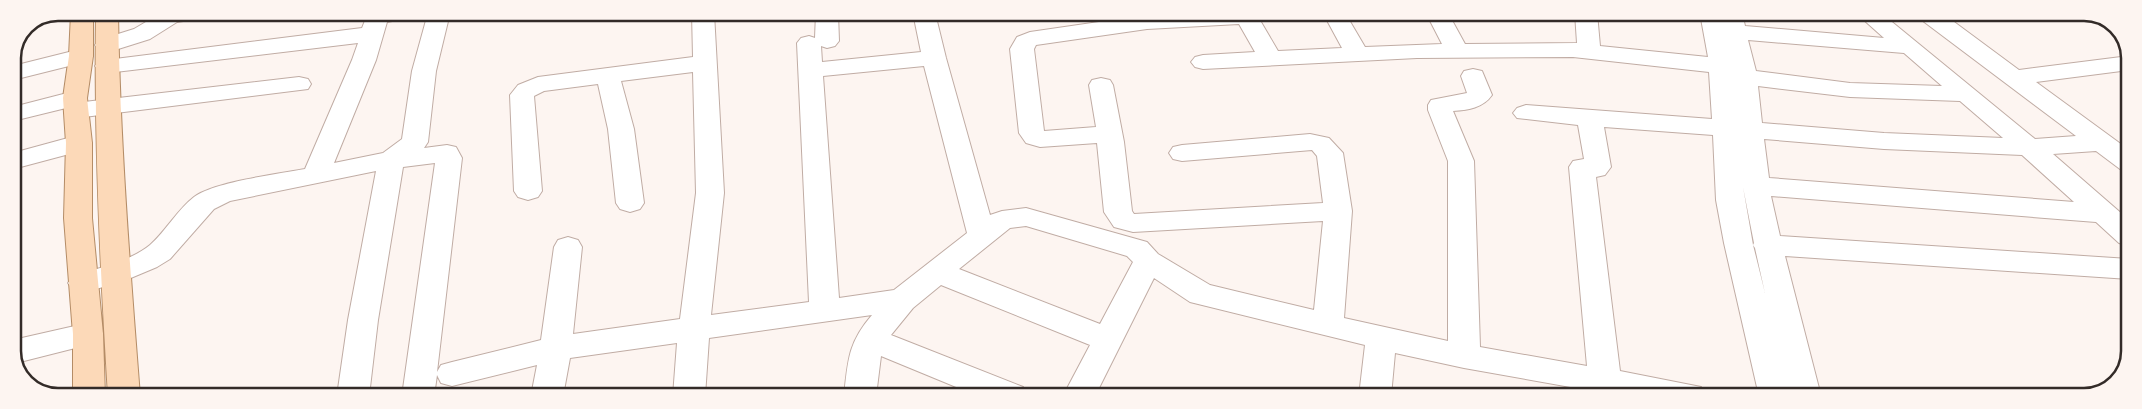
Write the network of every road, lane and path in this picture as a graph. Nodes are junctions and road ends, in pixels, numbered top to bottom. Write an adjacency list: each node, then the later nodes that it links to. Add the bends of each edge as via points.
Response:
1 (107, 21): 24 (main road)
2 (163, 21): 24 (street)
3 (377, 21): 17 (street)
4 (437, 21): 53 (street, via 424,71 415,142)
5 (703, 21): 28 (street)
6 (824, 21): 32 (street)
7 (926, 21): 25 (street)
8 (1156, 22): 46 (street, via 1030,39 1022,49 1032,134 1040,139 1098,135)
9 (1250, 22): 26 (street)
10 (1339, 22): 23 (street)
11 (1441, 22): 21 (street)
12 (1587, 22): 22 (street)
13 (1713, 22): 30 (street)
14 (1878, 22): 19 (street)
15 (1940, 22): 36 (street)
16 (1733, 23): 19 (street); 35 (street)
17 (373, 34): 24 (street); 54 (street)
18 (81, 35): 20 (street); 31 (street); 40 (main road)
19 (1910, 47): 39 (street)
20 (22, 50)
21 (1457, 51): 22 (street); 23 (street)
22 (1589, 52): 30 (street)
23 (1357, 54): 26 (street)
24 (107, 55): 41 (main road)
25 (934, 58): 32 (street); 61 (street)
26 (1271, 59): 27 (street)
27 (1203, 62)
28 (705, 64): 33 (street); 72 (street, via 710,193)
29 (2121, 64): 36 (street)
30 (1721, 66): 45 (street)
31 (21, 68)
32 (811, 70): 70 (street)
33 (608, 76): 56 (street, via 538,84 522,95); 57 (street, via 621,130)
34 (1473, 76): 79 (street, via 1480,95 1478,98 1440,105 1461,161)
35 (1745, 77): 39 (street, via 1850,90); 45 (street)
36 (2014, 78): 48 (street)
37 (299, 84): 41 (street)
38 (1101, 85): 46 (street)
39 (1966, 94): 49 (street)
40 (76, 105): 41 (street); 42 (street); 47 (main road)
41 (107, 106): 66 (main road)
42 (21, 113)
43 (1526, 113): 44 (street)
44 (1590, 118): 45 (street); 81 (street, via 1598,167 1589,168)
45 (1738, 129): 49 (street, via 1884,141); 55 (street); 93 (street, via 1730,200)
46 (1111, 142): 58 (street, via 1118,212 1128,222)
47 (79, 143): 52 (street); 68 (main road, via 78,218)
48 (2102, 143): 49 (street); 51 (street)
49 (2029, 147): 59 (street)
50 (1182, 153): 58 (street, via 1310,142 1320,144 1330,154)
51 (2121, 157)
52 (21, 159)
53 (391, 160): 54 (street); 84 (street); 85 (street, via 440,153 447,153 449,158)
54 (315, 176): 66 (street, via 222,194 204,203 160,252)
55 (1756, 186): 59 (street); 62 (street)
56 (528, 191)
57 (630, 203)
58 (1338, 211): 71 (street)
59 (2104, 213): 60 (street)
60 (2120, 228)
61 (982, 236): 64 (street, via 1002,220 1026,217 1137,250); 67 (street)
62 (1767, 245): 65 (street); 94 (street)
63 (568, 247): 77 (street)
64 (1148, 261): 71 (street, via 1201,294); 76 (street)
65 (2120, 268)
66 (116, 272): 68 (street); 83 (main road)
67 (937, 272): 69 (street); 76 (street)
68 (83, 283): 73 (main road)
69 (902, 300): 70 (street); 75 (street)
70 (825, 311): 72 (street)
71 (1328, 325): 74 (street)
72 (694, 328): 77 (street); 87 (street)
73 (88, 334): 78 (street); 82 (main road)
74 (1381, 338): 79 (street); 91 (street)
75 (870, 339): 88 (street); 89 (street)
76 (1107, 339): 90 (street)
77 (556, 348): 80 (street); 86 (street)
78 (21, 350)
79 (1464, 356): 81 (street)
80 (452, 374)
81 (1605, 381): 92 (street)
82 (89, 387)
83 (123, 387)
84 (354, 387)
85 (419, 387)
86 (549, 387)
87 (690, 387)
88 (861, 387)
89 (990, 387)
90 (1083, 388)
91 (1376, 388)
92 (1643, 388)
93 (1772, 388)
94 (1803, 388)

